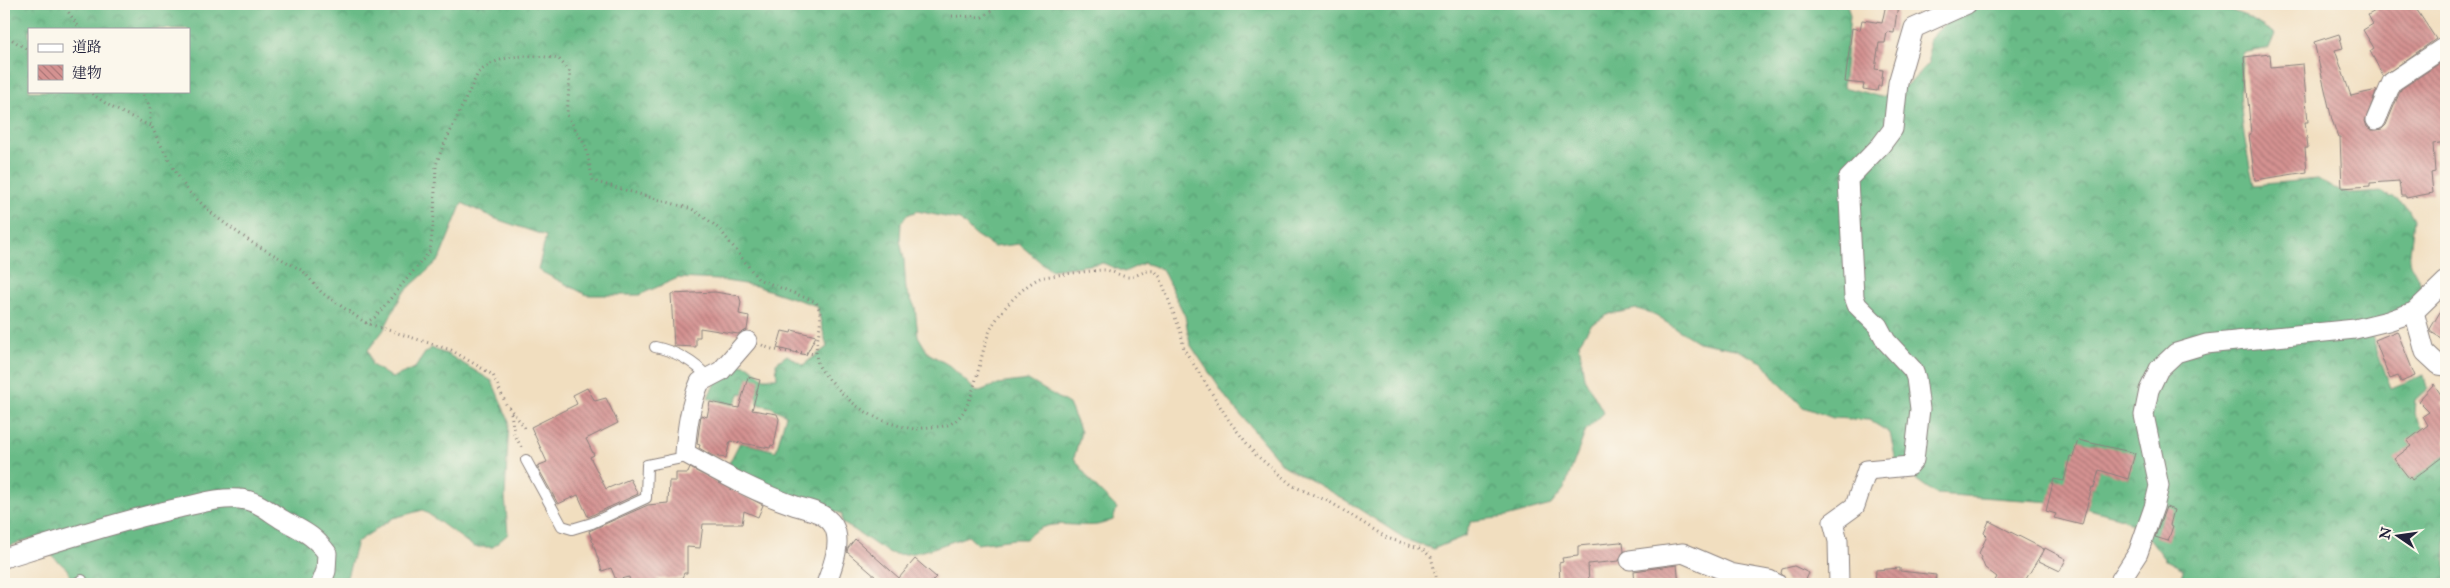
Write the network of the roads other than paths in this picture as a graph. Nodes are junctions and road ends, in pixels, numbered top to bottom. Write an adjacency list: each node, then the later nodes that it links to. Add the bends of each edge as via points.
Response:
1 (1967, 4): 17 (street, via 1914,28 1898,83 1893,129 1848,179 1854,297 1886,341 1913,370 1920,409 1914,460 1909,466 1867,470 1855,506 1833,522 1838,540)
2 (2446, 46): 3 (street, via 2392,82)
3 (2376, 120)
4 (2446, 281): 5 (street)
5 (2414, 312): 8 (street, via 2425,352 2439,365); 18 (street, via 2355,329 2206,344 2176,352 2159,370 2149,390 2144,414 2159,486 2138,553)
6 (747, 341): 9 (street, via 721,370)
7 (655, 347): 9 (lane, via 700,367)
8 (2446, 366)
9 (708, 377): 10 (street, via 700,382 692,401 685,453)
10 (691, 456): 11 (lane, via 647,465 646,498 572,529 562,526); 15 (street, via 747,486 817,512 832,525 836,536 836,557)
11 (526, 460)
12 (4, 558): 14 (street, via 168,510 240,498 260,504 319,541 328,553)
13 (1630, 560): 16 (street, via 1683,552 1730,572)
14 (321, 584)
15 (826, 584)
16 (1777, 584)
17 (1839, 584)
18 (2118, 584)

